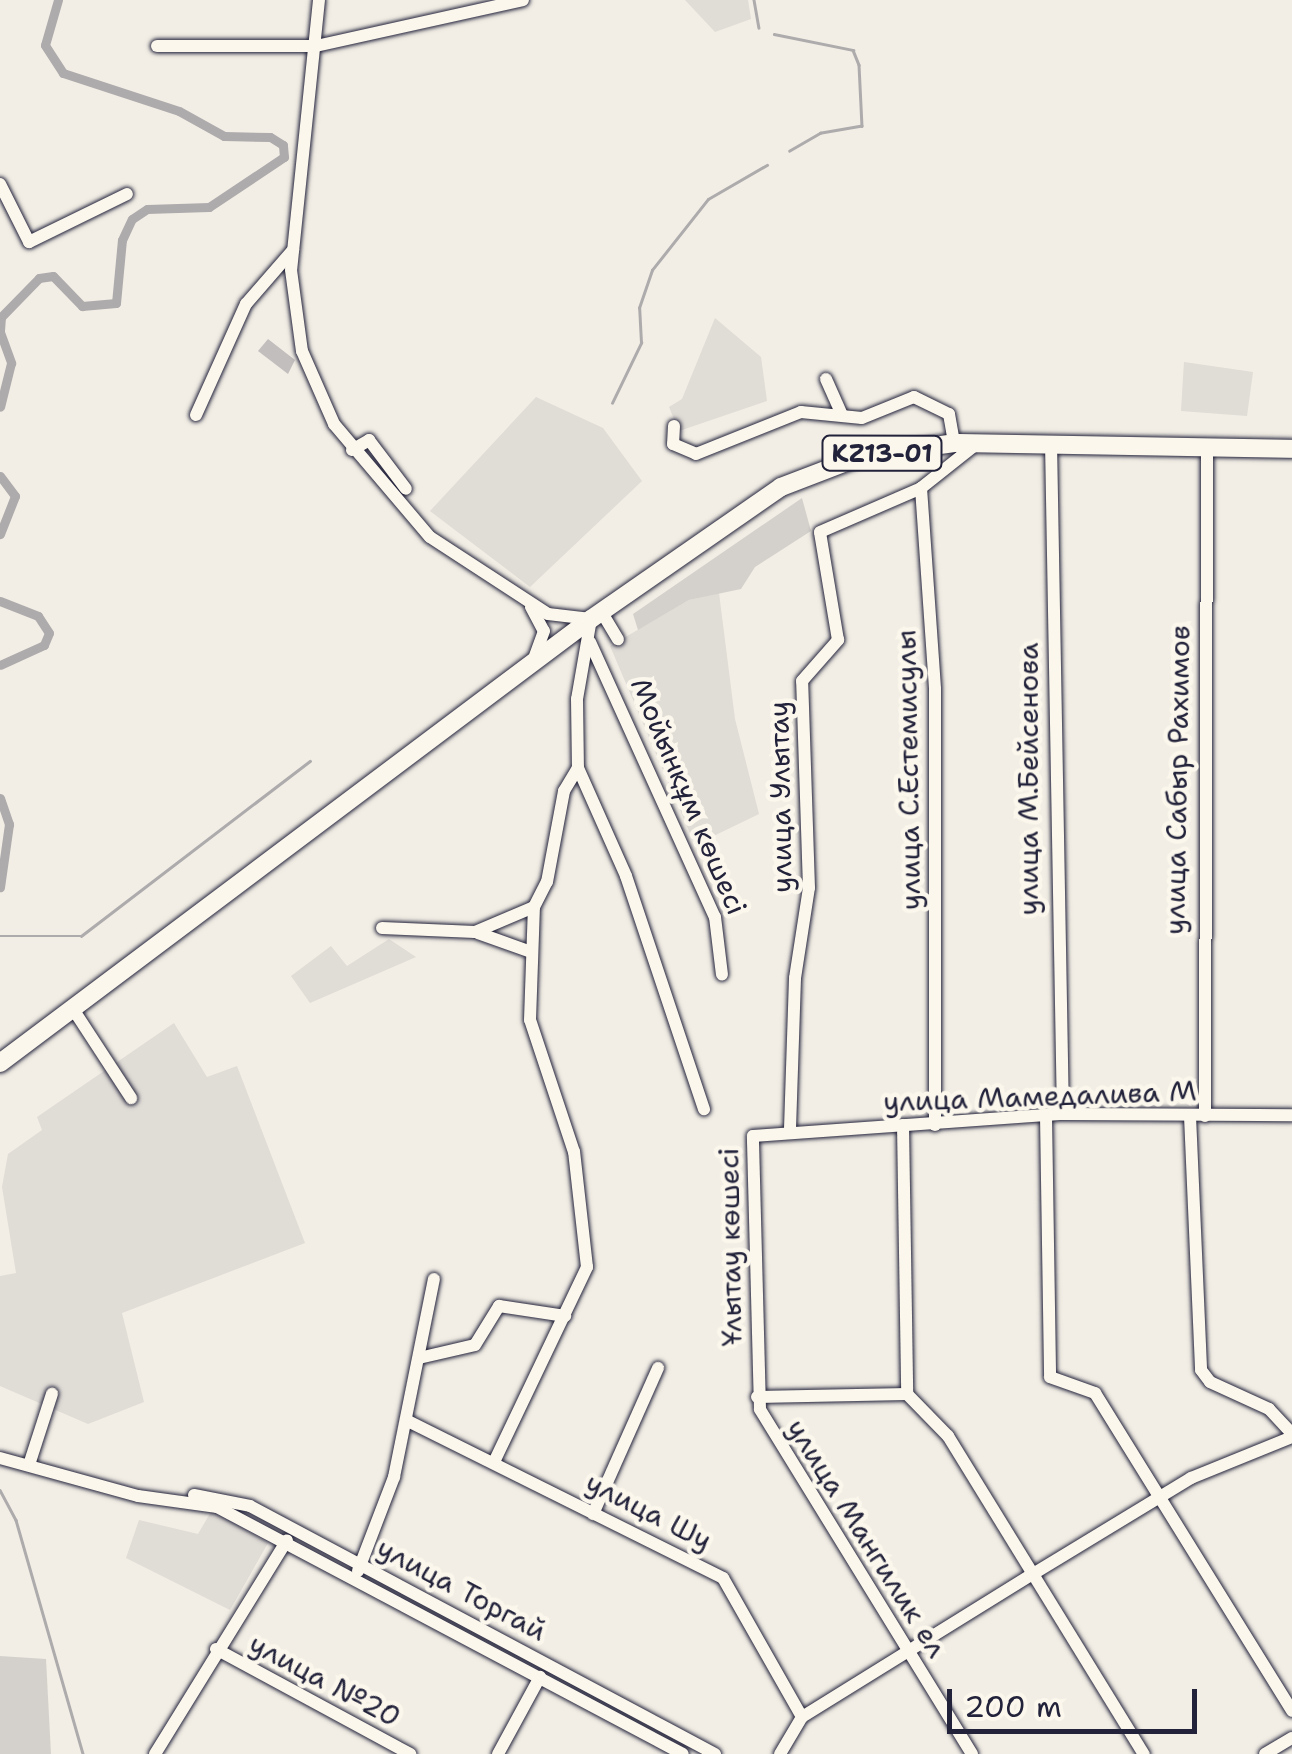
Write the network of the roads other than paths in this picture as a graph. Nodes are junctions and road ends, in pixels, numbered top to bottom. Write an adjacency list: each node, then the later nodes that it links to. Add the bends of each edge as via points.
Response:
1 (319, 0): 4 (street)
2 (523, 0): 4 (street)
3 (157, 46): 4 (street)
4 (316, 46): 7 (street)
5 (0, 184): 6 (street, via 29,242)
6 (127, 194)
7 (294, 250): 10 (street, via 246,304); 17 (street, via 291,292 302,351)
8 (826, 379): 9 (street)
9 (840, 406): 11 (street, via 801,412 691,455 673,444); 14 (street, via 868,416 914,397 944,406)
10 (196, 415)
11 (674, 426)
12 (979, 442): 13 (highway, KZ13-01); 14 (highway, KZ13-01); 18 (street)
13 (1051, 442): 15 (highway, KZ13-01); 35 (street, улица М.Бейсенова)
14 (954, 443): 21 (highway, KZ13-01, via 862,456 780,487)
15 (1207, 446): 16 (highway, KZ13-01); 38 (street, улица Сабыр Рахимов)
16 (1292, 449)
17 (352, 450): 19 (street, via 368,440); 20 (street, via 430,537)
18 (921, 488): 39 (street, улица С.Естемисулы, via 935,689); 41 (street, улица Улытау, via 820,532 838,640 802,681 809,888 794,978)
19 (406, 489)
20 (530, 604): 21 (street, via 564,620); 24 (street, via 544,631)
21 (596, 615): 22 (street); 23 (street, Мойынқұм көшесі); 24 (highway, KZ13-01)
22 (618, 640)
23 (590, 642): 25 (street, Мойынқұм көшесі, via 577,700); 30 (street, Мойынқұм көшесі, via 715,918)
24 (532, 662): 31 (highway, KZ13-01)
25 (578, 768): 26 (street, Мойынқұм көшесі, via 564,790 547,882); 34 (street, via 626,876)
26 (534, 906): 28 (street); 29 (street, Мойынқұм көшесі)
27 (382, 928): 28 (street)
28 (475, 932): 29 (street)
29 (531, 952): 43 (street, Мойынқұм көшесі, via 531,1032 574,1152 588,1242 585,1277)
30 (722, 975)
31 (75, 1012): 32 (highway, KZ13-01); 33 (street)
32 (0, 1064)
33 (131, 1098)
34 (704, 1109)
35 (1063, 1114): 37 (street, улица Мамедалива М); 38 (street, улица Мамедалива М)
36 (1292, 1115): 38 (street, улица Мамедалива М)
37 (1046, 1116): 39 (street, улица Мамедалива М); 54 (street, via 1050,1377 1095,1393)
38 (1198, 1116): 50 (street, улица Сабыр Рахимов, via 1202,1370 1210,1382 1270,1408)
39 (935, 1124): 40 (street, улица Мамедалива М)
40 (903, 1125): 41 (street, улица Мамедалива М); 47 (street)
41 (790, 1129): 48 (street, Ұлытау көшесі, via 760,1130 752,1141)
42 (434, 1279): 44 (street)
43 (565, 1316): 44 (street, via 498,1306 475,1345); 52 (street, Мойынқұм көшесі)
44 (419, 1358): 49 (street)
45 (658, 1368): 56 (street)
46 (52, 1394): 53 (street)
47 (907, 1394): 48 (street); 60 (street, via 948,1436)
48 (757, 1397): 63 (street, улица Мангилик ел, via 772,1434)
49 (408, 1421): 52 (street, улица Шу); 59 (street)
50 (1292, 1436): 54 (street)
51 (0, 1458): 53 (street, улица Торгай)
52 (495, 1460): 56 (street, улица Шу)
53 (29, 1465): 55 (street, улица Торгай, via 138,1496)
54 (1158, 1498): 60 (street); 65 (street)
55 (177, 1499): 57 (street, улица Торгай, via 229,1497); 58 (street, улица Торгай, via 217,1507)
56 (593, 1514): 66 (street, улица Шу, via 723,1578)
57 (294, 1529): 58 (street); 59 (street, улица Торгай)
58 (285, 1543): 61 (street, улица Торгай); 62 (street)
59 (362, 1564): 61 (street); 72 (street, улица Торгай)
60 (1032, 1574): 63 (street); 75 (street)
61 (354, 1578): 64 (street, улица Торгай)
62 (216, 1649): 68 (street); 69 (street, улица №20)
63 (910, 1654): 66 (street); 74 (street, улица Мангилик ел)
64 (540, 1677): 70 (street); 71 (street, улица Торгай)
65 (1292, 1711)
66 (802, 1717): 73 (street)
67 (1292, 1738): 76 (street)
68 (156, 1754)
69 (410, 1754)
70 (498, 1754)
71 (682, 1754)
72 (714, 1754)
73 (780, 1754)
74 (972, 1754)
75 (1144, 1754)
76 (1266, 1754)

